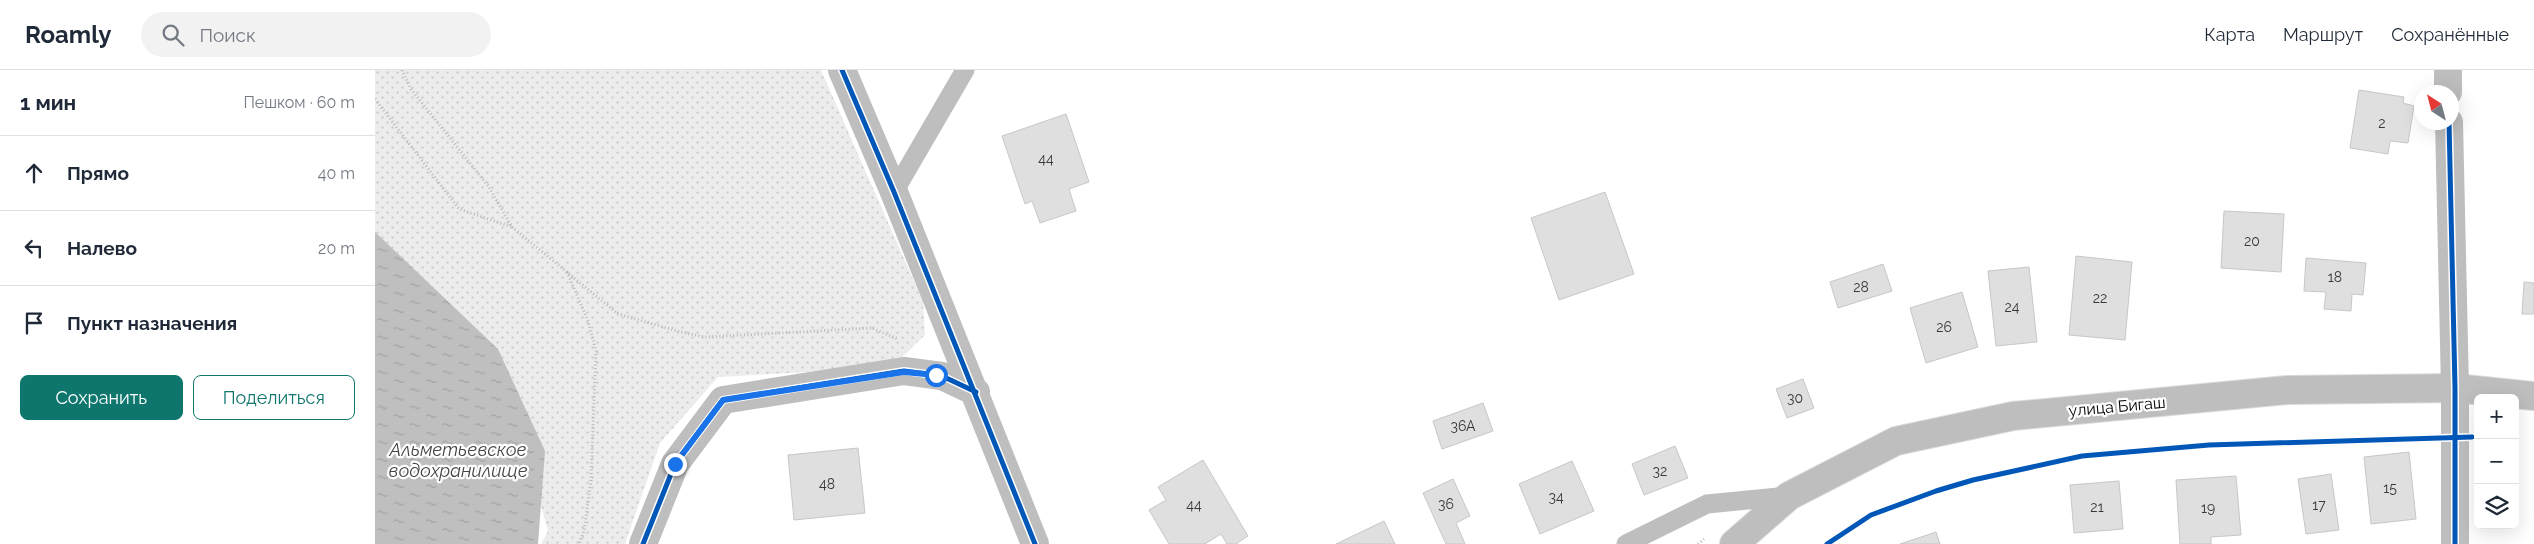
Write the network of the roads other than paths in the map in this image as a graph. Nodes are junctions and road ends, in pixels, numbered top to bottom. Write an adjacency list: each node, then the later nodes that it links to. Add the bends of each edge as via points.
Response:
1 (842, 70): 6 (street)
2 (965, 70): 6 (lane)
3 (2448, 70): 4 (street)
4 (2448, 85)
5 (2449, 130): 7 (street)
6 (894, 192): 8 (street)
7 (2455, 388): 9 (street, улица Бигаш); 10 (street, улица Бигаш, via 2287,390 2013,416 1897,441); 15 (street)
8 (975, 392): 11 (street, via 942,376 904,372 723,400 675,464); 12 (street)
9 (2534, 396)
10 (1789, 496): 13 (lane, via 1707,504); 14 (street, улица Бигаш)
11 (643, 544)
12 (1035, 544)
13 (1626, 544)
14 (1734, 544)
15 (2455, 544)

